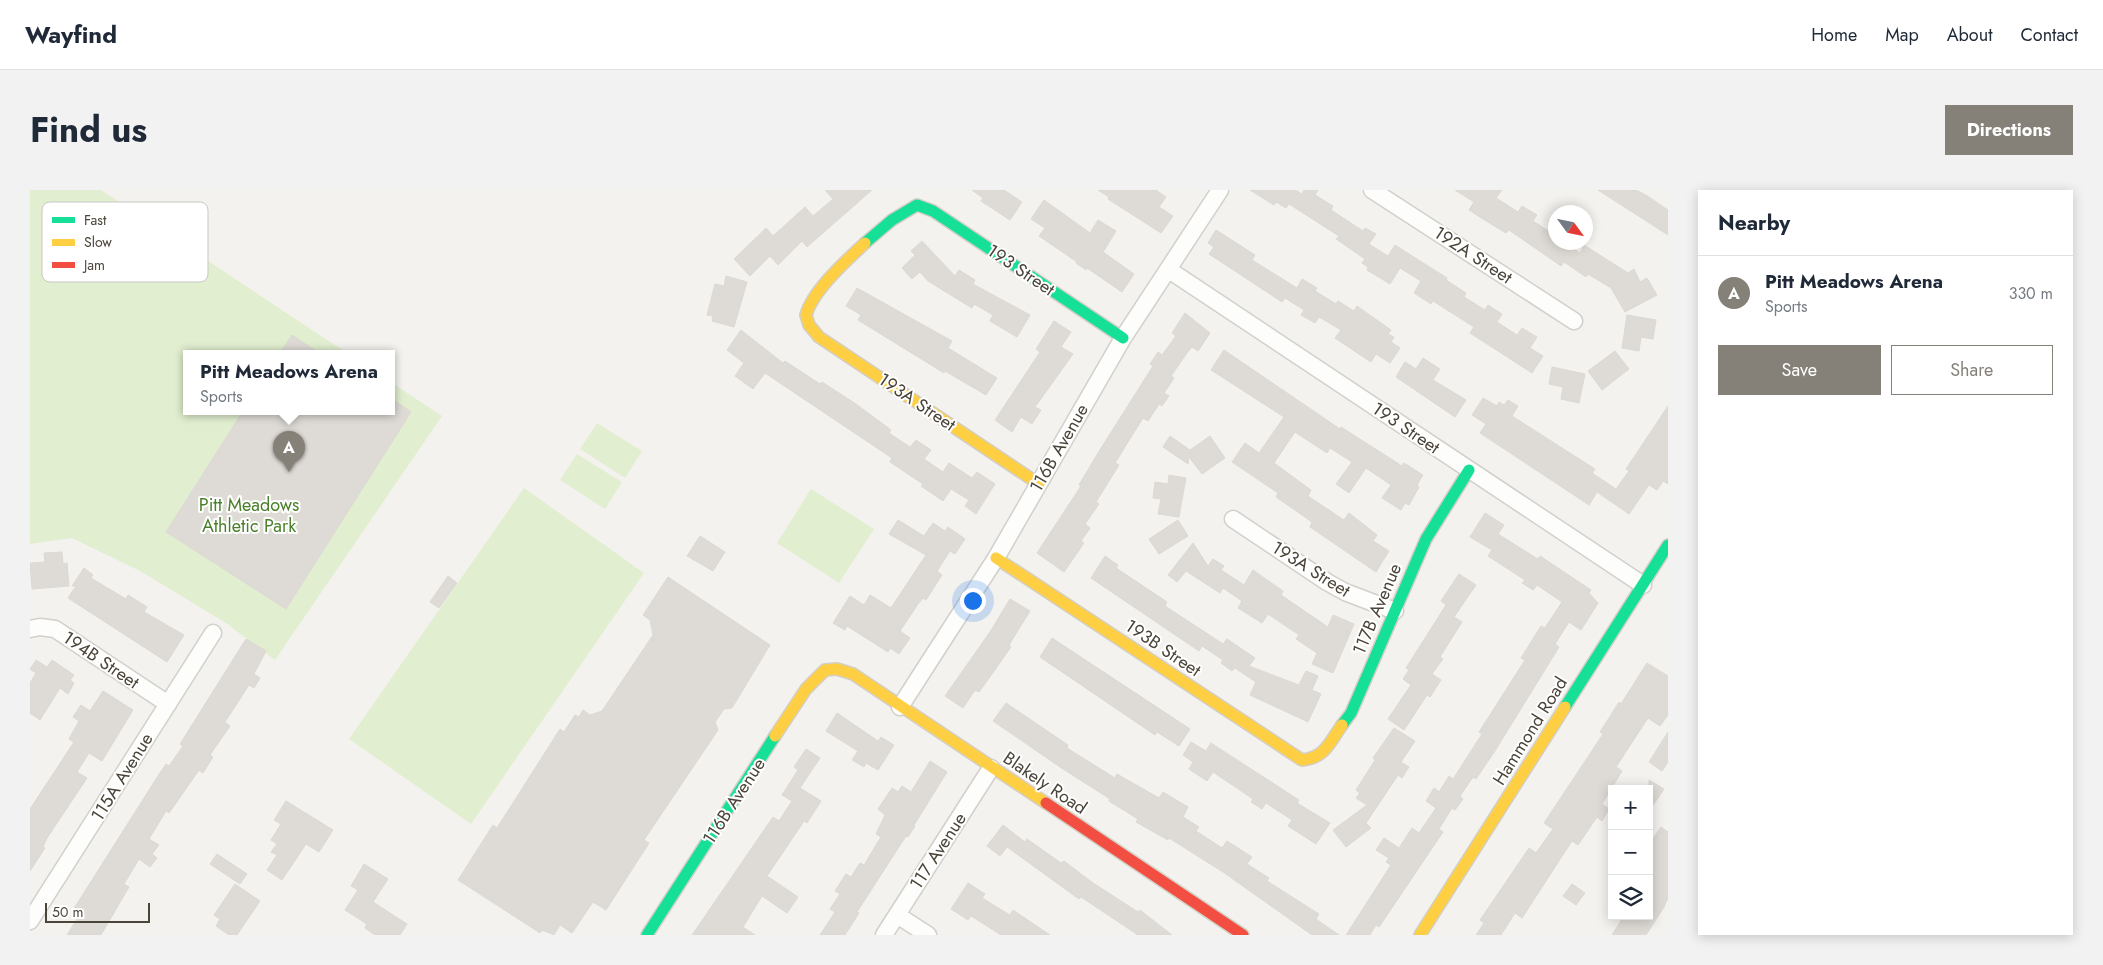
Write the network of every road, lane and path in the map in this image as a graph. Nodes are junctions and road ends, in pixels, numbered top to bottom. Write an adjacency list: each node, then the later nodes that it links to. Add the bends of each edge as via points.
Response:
1 (1219, 190): 4 (street, 116B Avenue)
2 (1372, 190): 5 (street, 192A Street)
3 (917, 205): 6 (street, 193 Street, via 933,211); 8 (street, 193A Street, via 902,212 864,244 822,289 806,312 811,330)
4 (1169, 270): 6 (street, 116B Avenue); 7 (street, 193 Street)
5 (1574, 321)
6 (1123, 338): 8 (street, 116B Avenue)
7 (1469, 470): 12 (street, 193 Street); 13 (street, 117B Avenue, via 1426,539)
8 (1038, 484): 11 (street, 116B Avenue)
9 (1232, 518): 13 (street, 193A Street, via 1327,582)
10 (1668, 546): 12 (street, Hammond Road)
11 (996, 558): 18 (street, 116B Avenue); 19 (street, 193B Street, via 1294,756 1302,760)
12 (1643, 585): 27 (street, Hammond Road)
13 (1395, 611): 19 (street, 117B Avenue, via 1351,713 1328,747)
14 (30, 629): 17 (street, 194B Street, via 55,629)
15 (213, 633): 17 (street, 115A Avenue)
16 (825, 670): 18 (street, Blakely Road, via 837,669 853,674); 23 (street, 116B Avenue, via 806,690)
17 (168, 704): 22 (street, 115A Avenue)
18 (900, 707): 20 (street, Blakely Road)
19 (1314, 759)
20 (991, 768): 21 (street, 117 Avenue); 26 (street, Blakely Road)
21 (897, 915): 24 (street, 117 Avenue); 25 (street)
22 (30, 921)
23 (647, 935)
24 (884, 935)
25 (928, 935)
26 (1243, 935)
27 (1420, 935)

